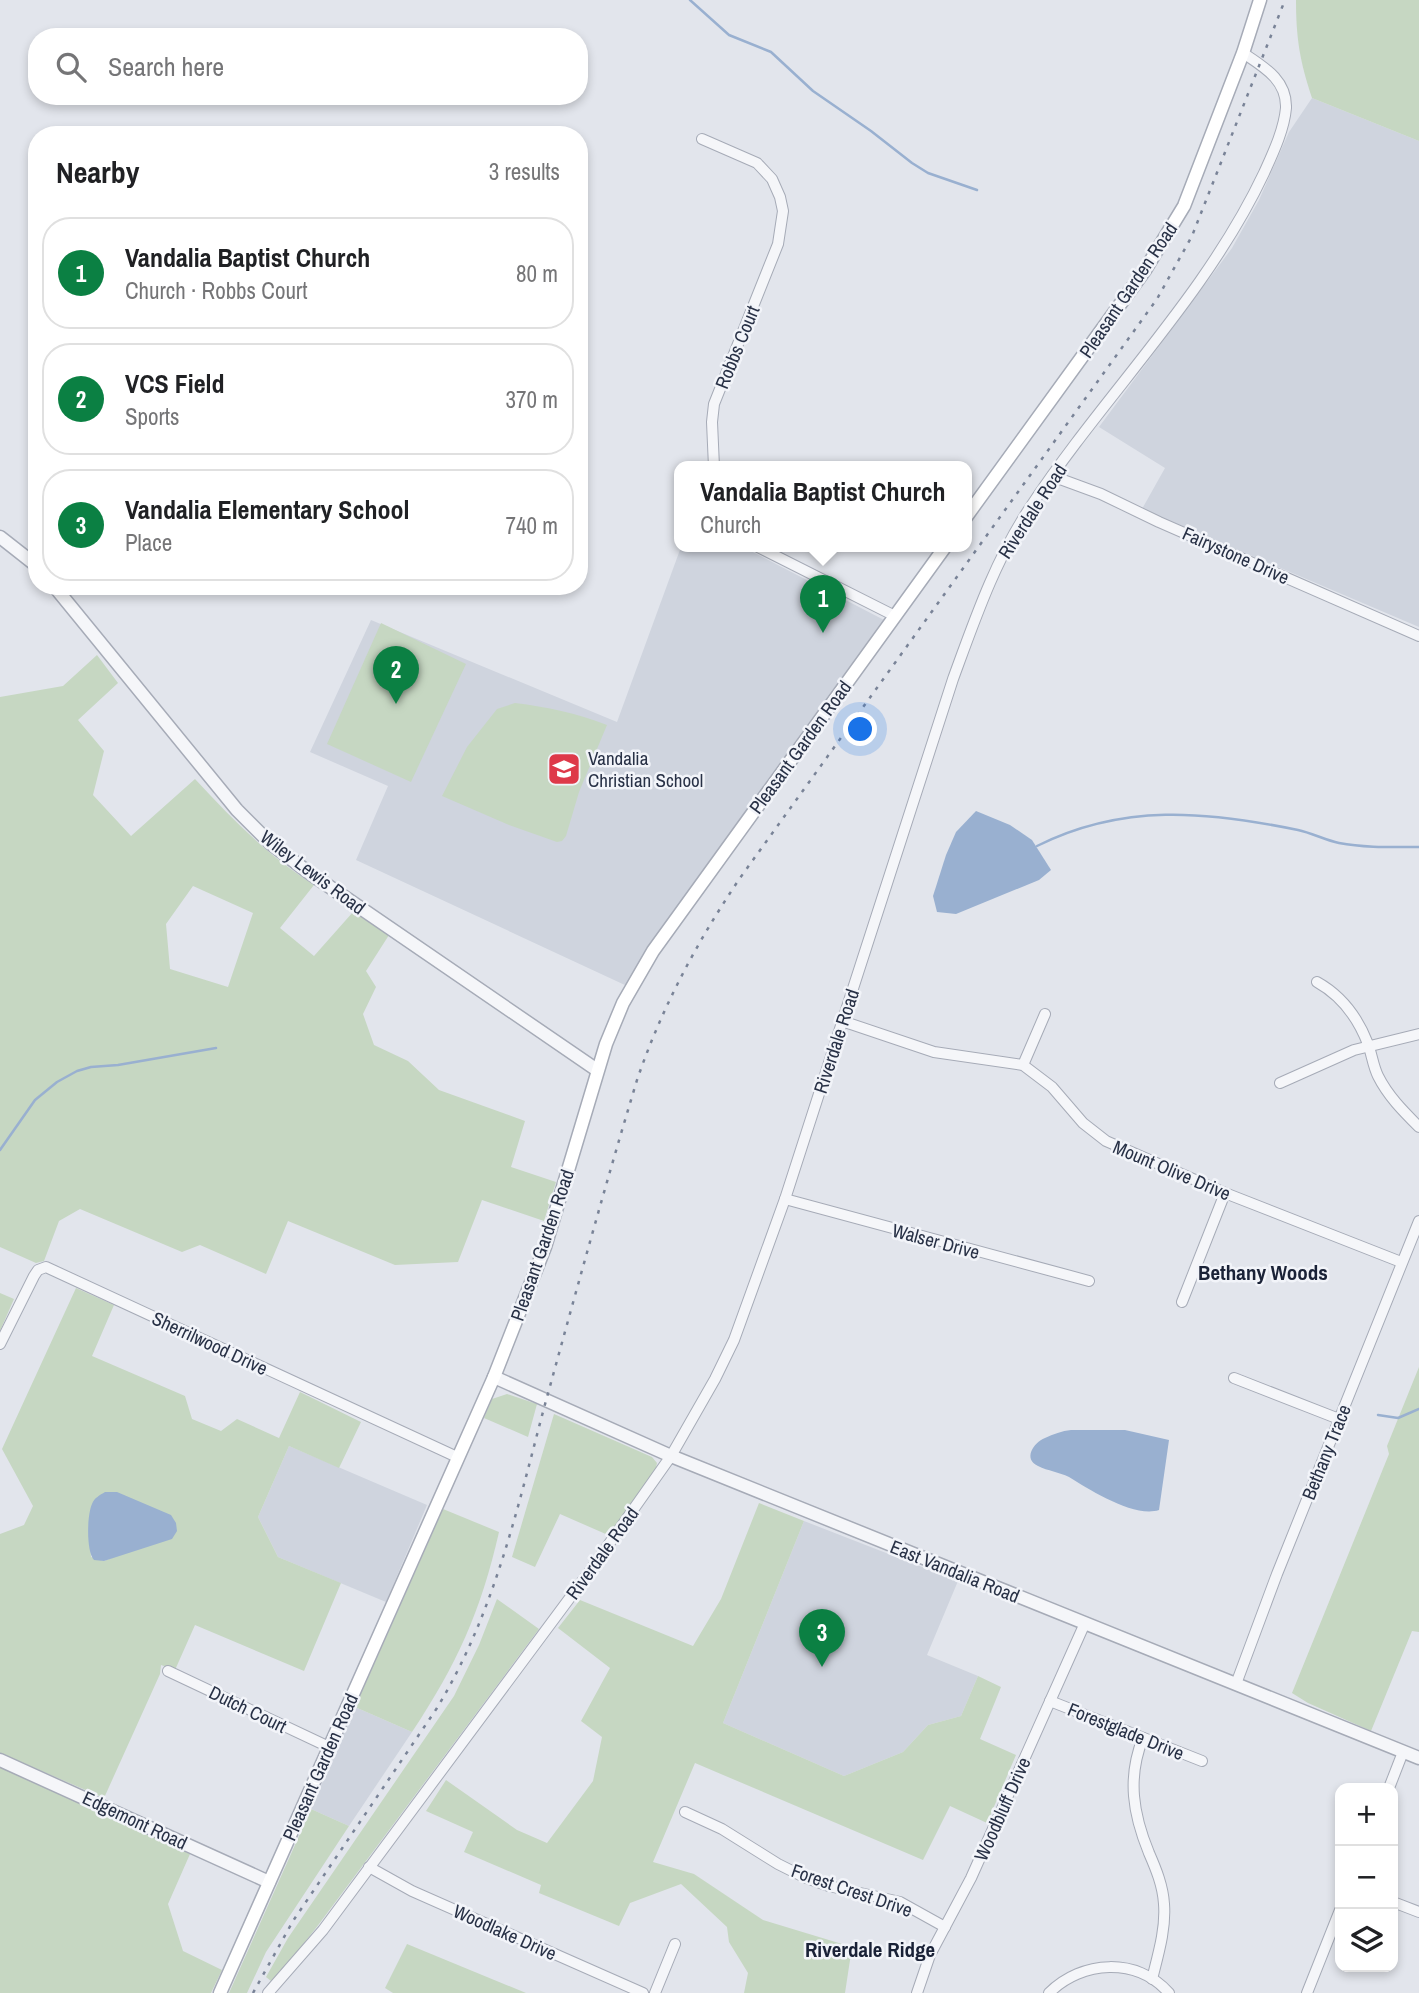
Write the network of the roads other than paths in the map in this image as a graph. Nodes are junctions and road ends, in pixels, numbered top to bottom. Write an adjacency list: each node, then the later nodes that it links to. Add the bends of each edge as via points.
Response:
1 (1260, 0): 2 (main road, Pleasant Garden Road)
2 (1243, 53): 5 (street, Riverdale Road, via 1273,74 1285,96 1282,128 1268,164 1214,260); 6 (main road, Pleasant Garden Road, via 1178,217 1146,270)
3 (702, 139): 4 (street, Robbs Court, via 757,163 772,179 783,211 768,271 714,404)
4 (714, 461)
5 (1052, 476): 13 (street, Fairystone Drive); 16 (street, Riverdale Road, via 1011,538 983,596)
6 (972, 510)
7 (0, 537): 10 (street)
8 (768, 552): 12 (street)
9 (941, 552): 12 (main road, Pleasant Garden Road)
10 (28, 559)
11 (61, 595): 20 (street, Wiley Lewis Road, via 237,810 270,843)
12 (895, 616): 20 (main road, Pleasant Garden Road, via 653,951 623,1003)
13 (1419, 636)
14 (1317, 982): 18 (street, via 1331,989 1349,1009)
15 (1045, 1014): 19 (street)
16 (842, 1021): 19 (street, Mount Olive Drive, via 933,1052); 24 (street, Riverdale Road)
17 (1419, 1034): 18 (street)
18 (1368, 1045): 21 (street); 22 (street, via 1382,1082 1398,1107)
19 (1023, 1065): 23 (street, Mount Olive Drive, via 1106,1141)
20 (597, 1070): 30 (main road, Pleasant Garden Road, via 545,1247)
21 (1280, 1083)
22 (1419, 1127)
23 (1225, 1193): 26 (street, Mount Olive Drive); 28 (street)
24 (785, 1199): 27 (street, Walser Drive); 33 (street, Riverdale Road, via 734,1340)
25 (1419, 1221): 26 (street, Bethany Trace)
26 (1401, 1262): 32 (street, Bethany Trace)
27 (1089, 1280)
28 (1182, 1302)
29 (0, 1344): 34 (street, Sherrilwood Drive, via 33,1276 46,1267)
30 (494, 1377): 33 (street, East Vandalia Road); 34 (main road, Pleasant Garden Road)
31 (1234, 1378): 32 (street)
32 (1339, 1419): 37 (street, Bethany Trace)
33 (671, 1456): 35 (street, East Vandalia Road); 47 (street, Riverdale Road)
34 (457, 1457): 40 (main road, Pleasant Garden Road)
35 (1085, 1623): 37 (street, East Vandalia Road); 38 (street, Woodbluff Drive)
36 (168, 1671): 40 (street, Dutch Court)
37 (1236, 1684): 41 (street, East Vandalia Road)
38 (1050, 1701): 39 (street, Forestglade Drive); 52 (street, Woodbluff Drive)
39 (1143, 1738): 44 (street, Forestglade Drive); 54 (street, via 1133,1776 1133,1804 1164,1904)
40 (329, 1747): 48 (main road, Pleasant Garden Road)
41 (1403, 1752): 42 (street, East Vandalia Road); 45 (street)
42 (1419, 1758)
43 (0, 1759): 48 (street, Edgemont Road)
44 (1202, 1761)
45 (1391, 1783)
46 (685, 1812): 52 (street, Forest Crest Drive, via 804,1877 900,1902)
47 (369, 1867): 56 (street, Riverdale Road, via 323,1930); 57 (street, Woodlake Drive, via 412,1891)
48 (269, 1882): 55 (main road, Pleasant Garden Road)
49 (1398, 1904): 50 (street)
50 (1419, 1912)
51 (1335, 1923): 62 (street)
52 (945, 1927): 59 (street, Woodbluff Drive)
53 (675, 1944): 58 (street)
54 (1153, 1979): 60 (street, via 1129,1969 1096,1968 1061,1982); 61 (street)
55 (220, 1993)
56 (268, 1993)
57 (643, 1993)
58 (655, 1993)
59 (917, 1993)
60 (1049, 1993)
61 (1169, 1993)
62 (1307, 1993)

